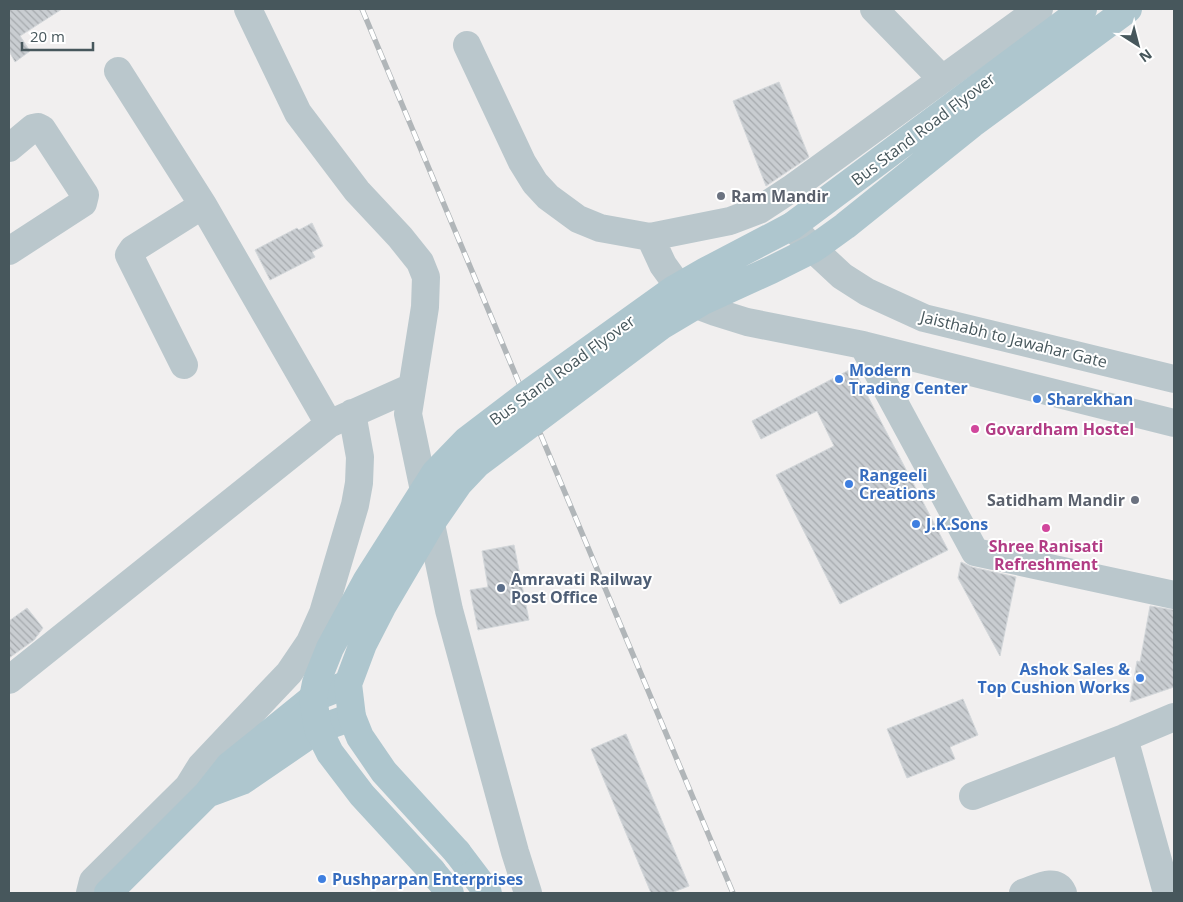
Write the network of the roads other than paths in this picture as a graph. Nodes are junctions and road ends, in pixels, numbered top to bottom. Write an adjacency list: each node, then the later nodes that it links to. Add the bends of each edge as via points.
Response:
1 (248, 9): 18 (street, via 298,113 356,191 420,262 426,277 425,307)
2 (874, 9): 8 (street)
3 (1039, 9): 8 (street)
4 (1083, 9): 11 (main road, Bus Stand Road Flyover, bridge)
5 (1128, 9): 13 (main road, Bus Stand Road Flyover, bridge, via 972,124)
6 (467, 45): 12 (street, via 534,183 578,219 600,228)
7 (118, 71): 10 (street)
8 (942, 79): 12 (street, via 759,210 730,221)
9 (9, 148): 14 (street, via 33,128 42,129 85,195 83,202)
10 (203, 205): 16 (street, via 133,249 129,255); 19 (street)
11 (792, 226): 13 (street, Jaisthabh to Jawahar Gate); 24 (main road, Bus Stand Road Flyover, bridge, via 673,290 466,441 435,473 367,580 330,648)
12 (650, 237): 15 (street, via 663,266 681,290 699,306 747,322)
13 (813, 249): 17 (street, Jaisthabh to Jawahar Gate, via 842,276 867,292 924,318); 23 (main road, Bus Stand Road Flyover, bridge, via 704,301 661,326 477,464 459,482 432,522 382,607)
14 (9, 251)
15 (863, 345): 20 (street); 21 (street, via 975,552)
16 (184, 366)
17 (1174, 379)
18 (412, 387): 19 (street); 35 (street, via 408,414 449,610)
19 (341, 418): 22 (street); 31 (street, via 360,457 359,483 323,613 310,642 289,673 201,766 188,787 93,881)
20 (1174, 423)
21 (1174, 595)
22 (9, 680)
23 (348, 684): 24 (main road); 25 (main road, Bus Stand Road Flyover, bridge)
24 (313, 698): 27 (main road, Bus Stand Road Flyover, bridge); 29 (main road, via 229,766)
25 (352, 717): 27 (main road); 34 (main road, Bus Stand Road Flyover, bridge, via 360,737 384,772 457,852)
26 (1174, 717): 28 (street)
27 (318, 729): 29 (main road, via 242,781); 33 (main road, Bus Stand Road Flyover, bridge, via 330,753 362,796)
28 (1124, 738): 30 (street); 38 (street)
29 (207, 794): 32 (main road)
30 (974, 796)
31 (90, 893)
32 (108, 893)
33 (450, 893)
34 (488, 893)
35 (528, 893)
36 (1023, 893): 37 (street, via 1051,884 1056,884)
37 (1063, 893)
38 (1167, 893)

